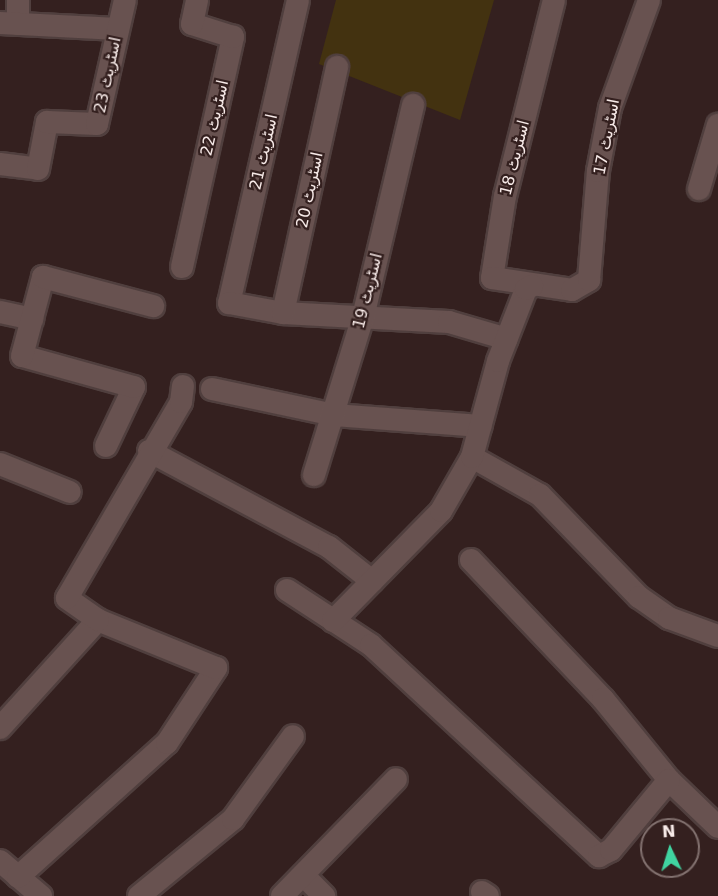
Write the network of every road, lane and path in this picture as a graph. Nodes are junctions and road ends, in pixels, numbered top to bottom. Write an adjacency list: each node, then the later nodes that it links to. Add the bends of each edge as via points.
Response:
1 (18, 0): 7 (street)
2 (125, 0): 8 (street, اسٹریٹ 23)
3 (197, 0): 14 (street, اسٹریٹ 22, via 192,24 234,37)
4 (298, 0): 18 (street, اسٹریٹ 21, via 229,303)
5 (554, 0): 15 (street, اسٹریٹ 18, via 505,196 492,278)
6 (649, 0): 15 (street, اسٹریٹ 17, via 610,108 598,171 589,280 572,290)
7 (9, 24): 8 (street)
8 (118, 30): 12 (street, اسٹریٹ 23, via 97,124 47,122 38,169)
9 (338, 67): 18 (street, اسٹریٹ 20)
10 (413, 105): 19 (street, اسٹریٹ 19)
11 (718, 125): 13 (street)
12 (0, 164)
13 (699, 189)
14 (182, 267)
15 (532, 286): 21 (street, via 526,289)
16 (153, 306): 20 (street, via 43,277)
17 (0, 312): 20 (street)
18 (283, 313): 19 (street)
19 (363, 317): 21 (street, via 449,322); 24 (street, اسٹریٹ 19)
20 (32, 319): 26 (street, via 22,356 134,387)
21 (507, 339): 25 (street)
22 (183, 386): 27 (street, via 181,402)
23 (212, 389): 24 (street)
24 (334, 415): 25 (street); 30 (street, اسٹریٹ 19)
25 (481, 426): 28 (street)
26 (106, 446)
27 (149, 451): 33 (street, via 329,547); 35 (street, via 67,598)
28 (472, 457): 33 (street, via 441,511); 37 (street, via 540,495 639,597 669,618)
29 (0, 464): 31 (street)
30 (314, 475)
31 (70, 492)
32 (471, 560): 41 (street, via 603,699)
33 (372, 581): 36 (street)
34 (287, 590): 36 (street)
35 (98, 620): 38 (street); 45 (street, via 216,668 166,743)
36 (333, 621): 41 (street, via 371,645 599,856 611,850)
37 (718, 636)
38 (0, 728)
39 (293, 736): 47 (street, via 233,819)
40 (396, 779): 44 (street)
41 (669, 780): 42 (street)
42 (718, 827)
43 (0, 861): 45 (street)
44 (303, 875): 48 (street); 49 (street)
45 (18, 877): 46 (street)
46 (41, 896)
47 (139, 896)
48 (282, 896)
49 (324, 896)

